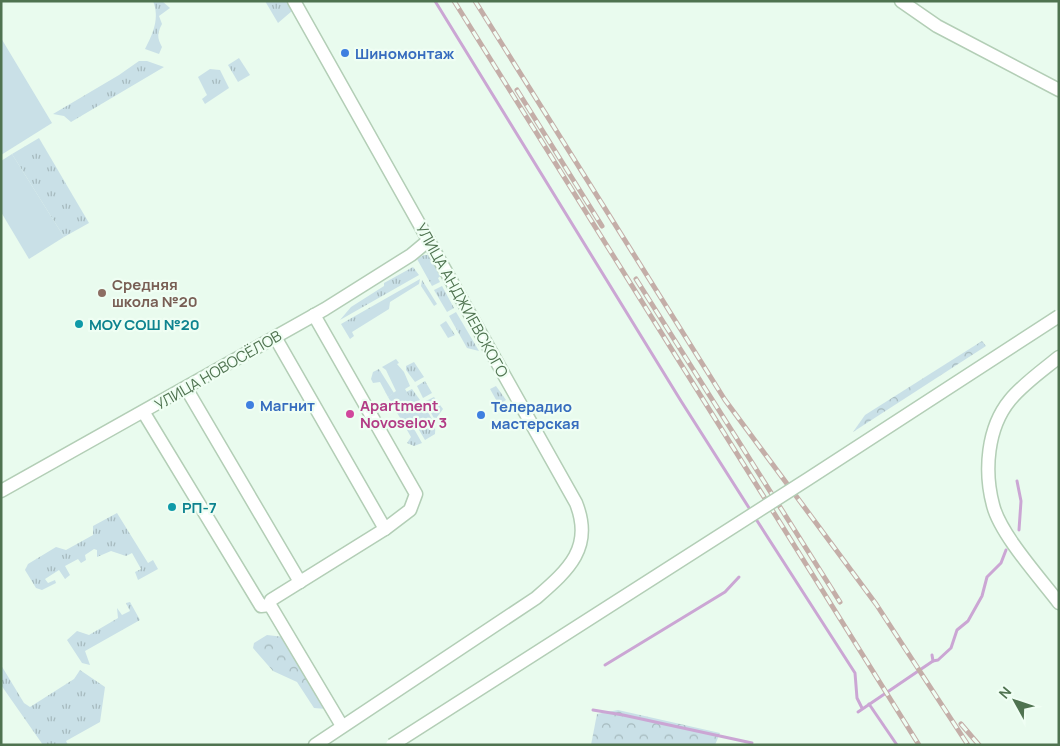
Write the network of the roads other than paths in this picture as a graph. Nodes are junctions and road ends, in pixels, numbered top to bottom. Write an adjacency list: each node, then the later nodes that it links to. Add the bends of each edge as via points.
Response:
1 (294, 1): 4 (street, УЛИЦА АНДЖИЕВСКОГО)
2 (901, 1): 3 (street, via 937,26)
3 (1059, 90)
4 (429, 240): 5 (street, УЛИЦА НОВОСЁЛОВ, via 411,255); 16 (street, УЛИЦА АНДЖИЕВСКОГО, via 576,503 583,534 576,556 557,580 536,598)
5 (314, 315): 7 (street, УЛИЦА НОВОСЁЛОВ); 12 (street, via 416,494 410,510)
6 (1059, 316): 18 (street, bridge)
7 (275, 337): 9 (street, УЛИЦА НОВОСЁЛОВ); 12 (street)
8 (1059, 357): 14 (street, via 1010,400 992,433 988,461 993,506 1013,544)
9 (186, 388): 10 (street, УЛИЦА НОВОСЁЛОВ); 13 (street)
10 (144, 412): 11 (street, УЛИЦА НОВОСЁЛОВ); 15 (street, via 261,606)
11 (1, 491)
12 (385, 528): 13 (street)
13 (300, 582): 15 (street, via 271,600)
14 (1059, 603)
15 (270, 605): 16 (street)
16 (342, 726): 17 (street, УЛИЦА АНДЖИЕВСКОГО)
17 (315, 745)
18 (392, 745)

